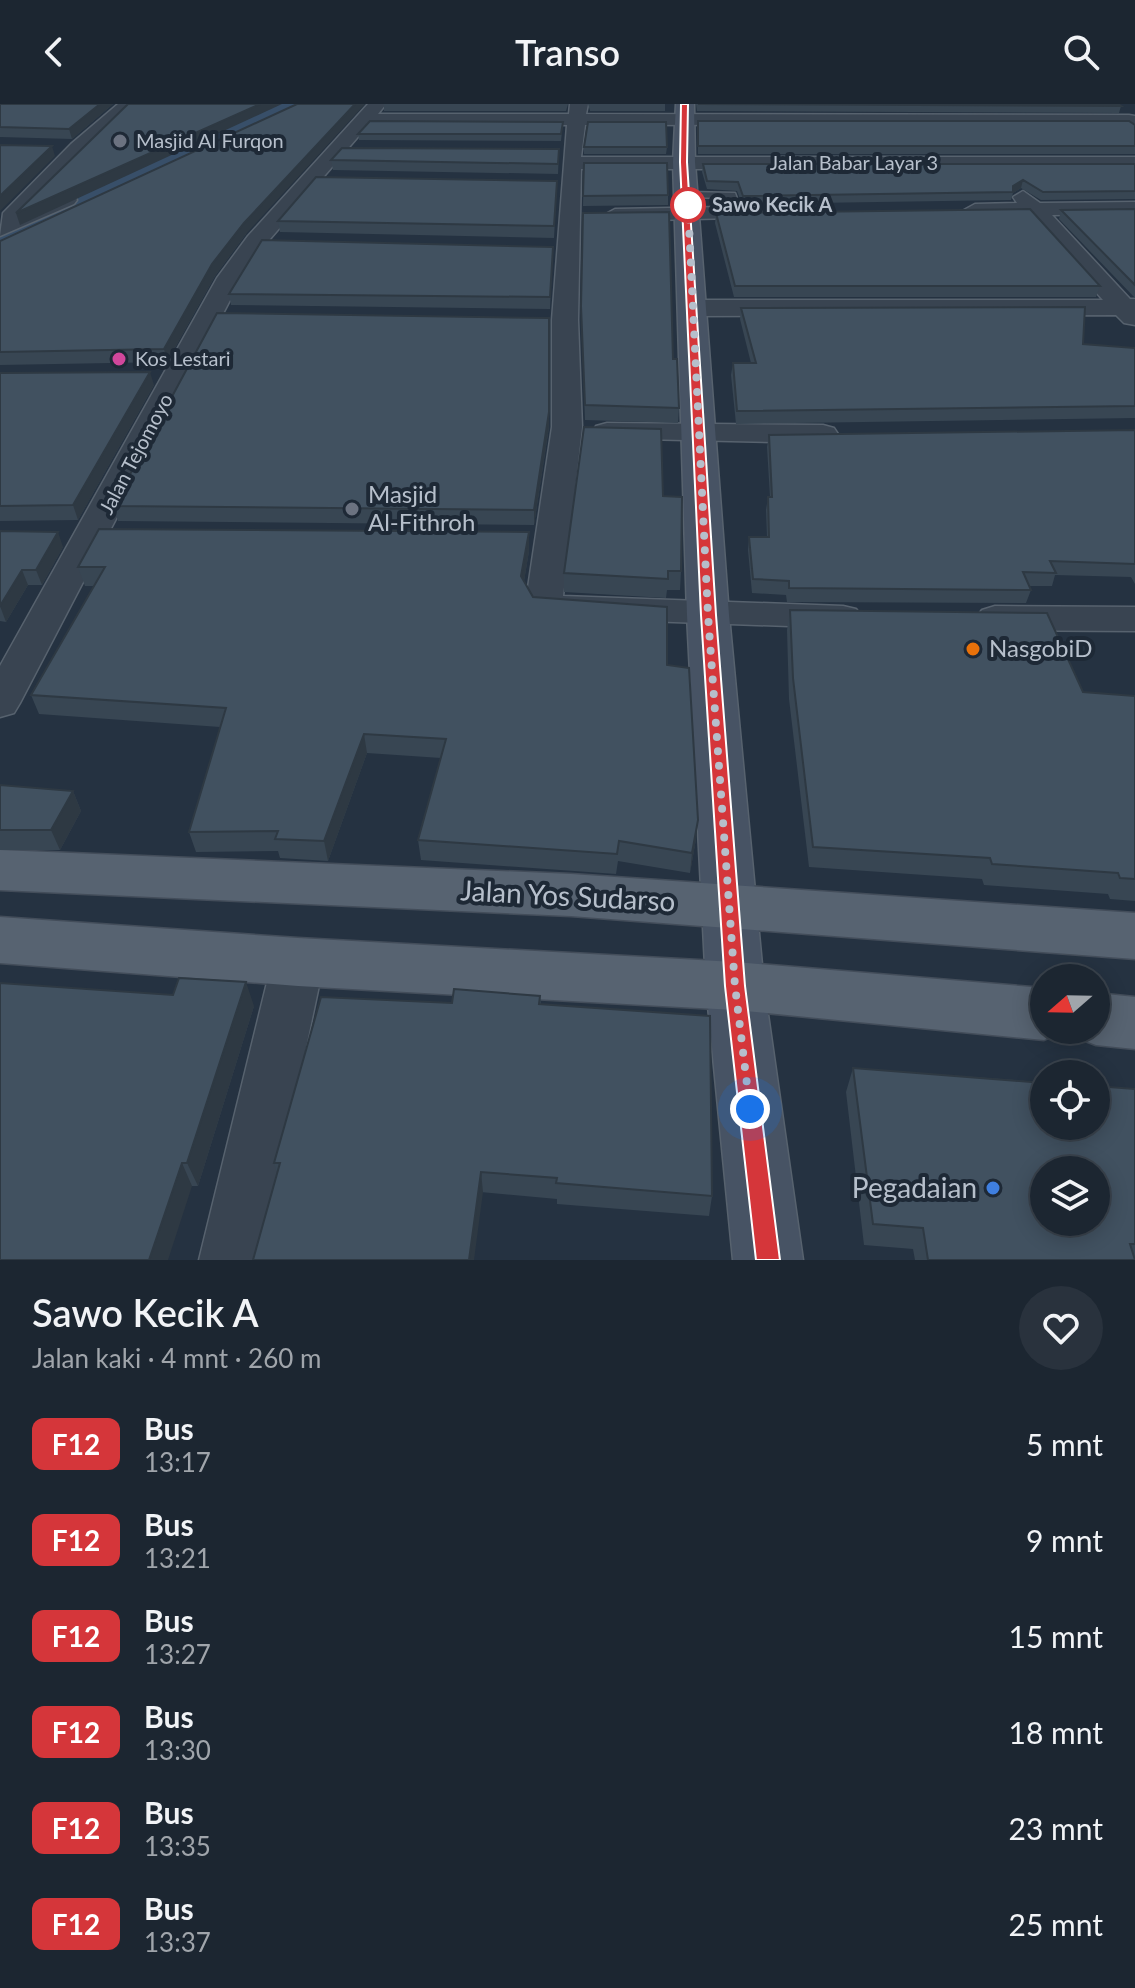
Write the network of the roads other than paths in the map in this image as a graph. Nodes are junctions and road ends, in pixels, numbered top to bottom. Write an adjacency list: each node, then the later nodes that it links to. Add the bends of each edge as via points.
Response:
1 (128, 104): 9 (street)
2 (1116, 104): 7 (street)
3 (365, 109): 5 (street); 10 (street, Jalan Tejomoyo)
4 (948, 111): 6 (street); 7 (street); 13 (street)
5 (577, 112): 6 (street); 15 (street)
6 (684, 112): 12 (main road)
7 (1132, 123)
8 (47, 147): 9 (street)
9 (78, 148): 23 (street)
10 (337, 149): 11 (street); 24 (street, Jalan Tejomoyo, via 323,179)
11 (369, 149)
12 (684, 162): 13 (street, Jalan Babar Layar 3); 15 (street, Jalan Babar Layar 3); 16 (main road)
13 (992, 163): 14 (street, Jalan Babar Layar 3); 20 (street)
14 (1135, 163)
15 (566, 166): 22 (street)
16 (688, 204): 17 (lane, via 731,195); 21 (street); 22 (street); 29 (main road)
17 (735, 207)
18 (1135, 208): 20 (street)
19 (956, 210): 20 (street)
20 (1034, 210): 30 (street)
21 (798, 212)
22 (585, 216): 28 (street)
23 (0, 228): 26 (street, via 88,198)
24 (256, 241): 25 (street); 31 (street, Jalan Tejomoyo)
25 (288, 242)
26 (0, 245)
27 (537, 248): 28 (street)
28 (569, 248): 35 (street, via 550,319)
29 (693, 308): 30 (street); 37 (main road)
30 (1131, 311)
31 (207, 315): 32 (street); 34 (street, Jalan Tejomoyo)
32 (237, 316)
33 (149, 373): 34 (street)
34 (179, 373): 42 (street, Jalan Tejomoyo)
35 (566, 431): 37 (street); 38 (street, via 562,478 535,538 547,605)
36 (853, 434): 37 (street)
37 (700, 436): 38 (main road)
38 (708, 615): 39 (street); 44 (main road)
39 (882, 617)
40 (955, 618): 41 (street)
41 (1135, 619)
42 (0, 703)
43 (0, 870): 44 (main road, Jalan Yos Sudarso)
44 (731, 906): 45 (main road, Jalan Yos Sudarso); 48 (main road)
45 (1135, 936)
46 (0, 940): 47 (main road)
47 (298, 962): 48 (main road); 52 (street)
48 (735, 986): 49 (main road); 53 (main road)
49 (1030, 1013)
50 (1110, 1020): 51 (main road)
51 (1135, 1023)
52 (230, 1260)
53 (768, 1260)

